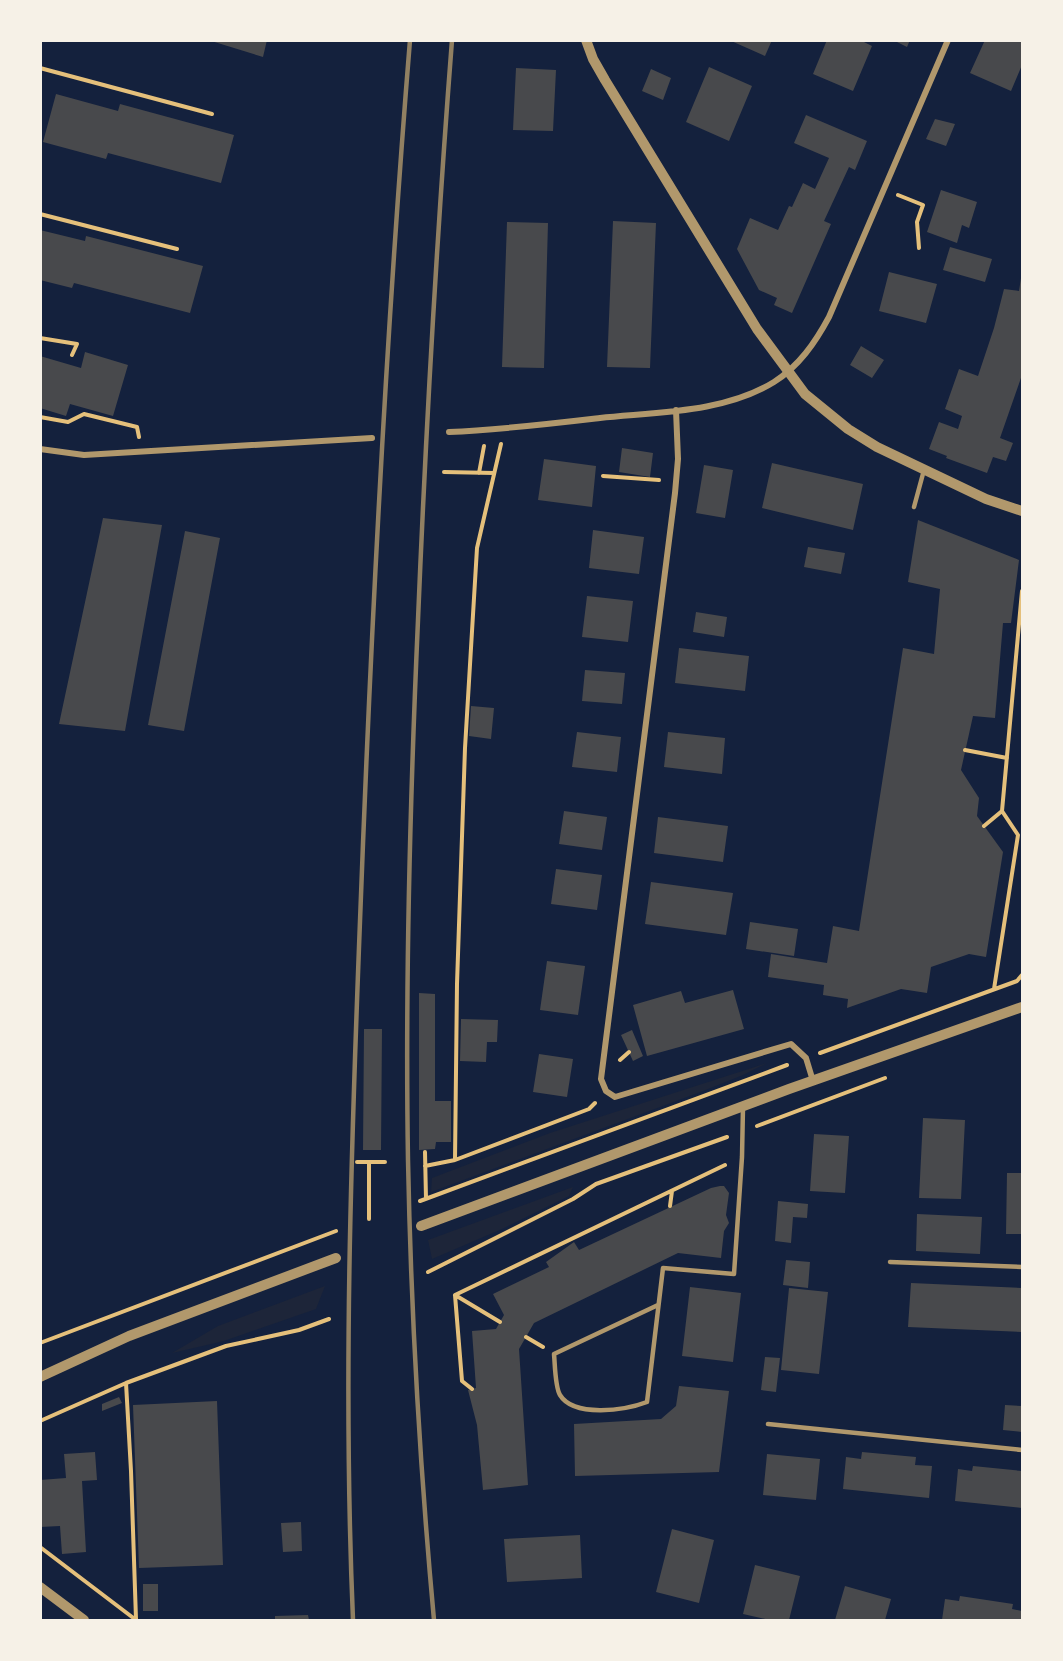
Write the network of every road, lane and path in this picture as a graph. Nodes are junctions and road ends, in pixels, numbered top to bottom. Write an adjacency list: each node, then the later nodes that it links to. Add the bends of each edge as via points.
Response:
1 (586, 40): 11 (street, via 601,73 695,229)
2 (948, 40): 5 (street)
3 (40, 68): 4 (path)
4 (212, 114)
5 (884, 189): 7 (path, via 923,205 917,222); 11 (street, via 829,317 816,340)
6 (40, 214): 8 (path)
7 (919, 248)
8 (177, 249)
9 (40, 338): 10 (path, via 77,344)
10 (72, 355)
11 (788, 373): 12 (street, via 752,393); 20 (street, via 805,394 848,429)
12 (676, 410): 14 (street); 25 (street)
13 (40, 417): 18 (path, via 68,422 84,414 137,428)
14 (504, 429): 15 (street); 23 (path)
15 (449, 432)
16 (372, 438): 18 (street)
17 (40, 449): 18 (street, via 84,455)
18 (142, 452)
19 (483, 453): 22 (path)
20 (924, 470): 26 (lane); 27 (street, via 986,499)
21 (444, 472): 22 (path)
22 (479, 473): 23 (path)
23 (494, 473): 44 (path, via 477,548 465,748)
24 (603, 476): 25 (path)
25 (676, 481): 39 (street, via 603,1051 601,1079)
26 (914, 507)
27 (1023, 511)
28 (1023, 591): 30 (path)
29 (965, 750): 30 (path)
30 (1007, 758): 31 (path)
31 (1002, 811): 32 (path); 34 (path, via 1018,836)
32 (984, 826)
33 (1023, 975): 34 (path)
34 (994, 989): 36 (path)
35 (1023, 1007): 38 (street)
36 (806, 1058): 38 (street); 39 (street, via 791,1044 615,1097); 50 (path)
37 (885, 1078): 41 (path)
38 (813, 1081): 40 (street)
39 (606, 1091): 44 (path, via 589,1109)
40 (743, 1107): 41 (lane); 54 (street)
41 (743, 1132): 43 (lane); 59 (path, via 596,1184)
42 (425, 1152): 48 (path)
43 (742, 1157): 49 (path); 61 (lane, via 734,1274 663,1268)
44 (455, 1160): 48 (path)
45 (357, 1162): 46 (path)
46 (369, 1162): 47 (path); 53 (path)
47 (384, 1162)
48 (425, 1166): 50 (path)
49 (672, 1191): 52 (path); 60 (path)
50 (426, 1199): 51 (path)
51 (420, 1201)
52 (670, 1206)
53 (369, 1219)
54 (421, 1226)
55 (336, 1231): 64 (path)
56 (336, 1258): 65 (street, via 129,1336)
57 (890, 1262): 58 (lane)
58 (1023, 1268)
59 (428, 1272)
60 (455, 1295): 63 (path); 67 (path, via 462,1381)
61 (658, 1305): 61 (lane, via 647,1402 631,1408 581,1409 568,1404 559,1394 554,1354)
62 (329, 1319): 66 (path, via 299,1330 226,1346)
63 (500, 1322)
64 (40, 1342)
65 (40, 1377)
66 (126, 1383): 68 (path); 74 (path)
67 (472, 1389)
68 (40, 1421)
69 (768, 1424): 70 (lane)
70 (1023, 1450)
71 (40, 1547): 74 (path)
72 (40, 1587): 73 (street)
73 (84, 1620)
74 (136, 1620)

